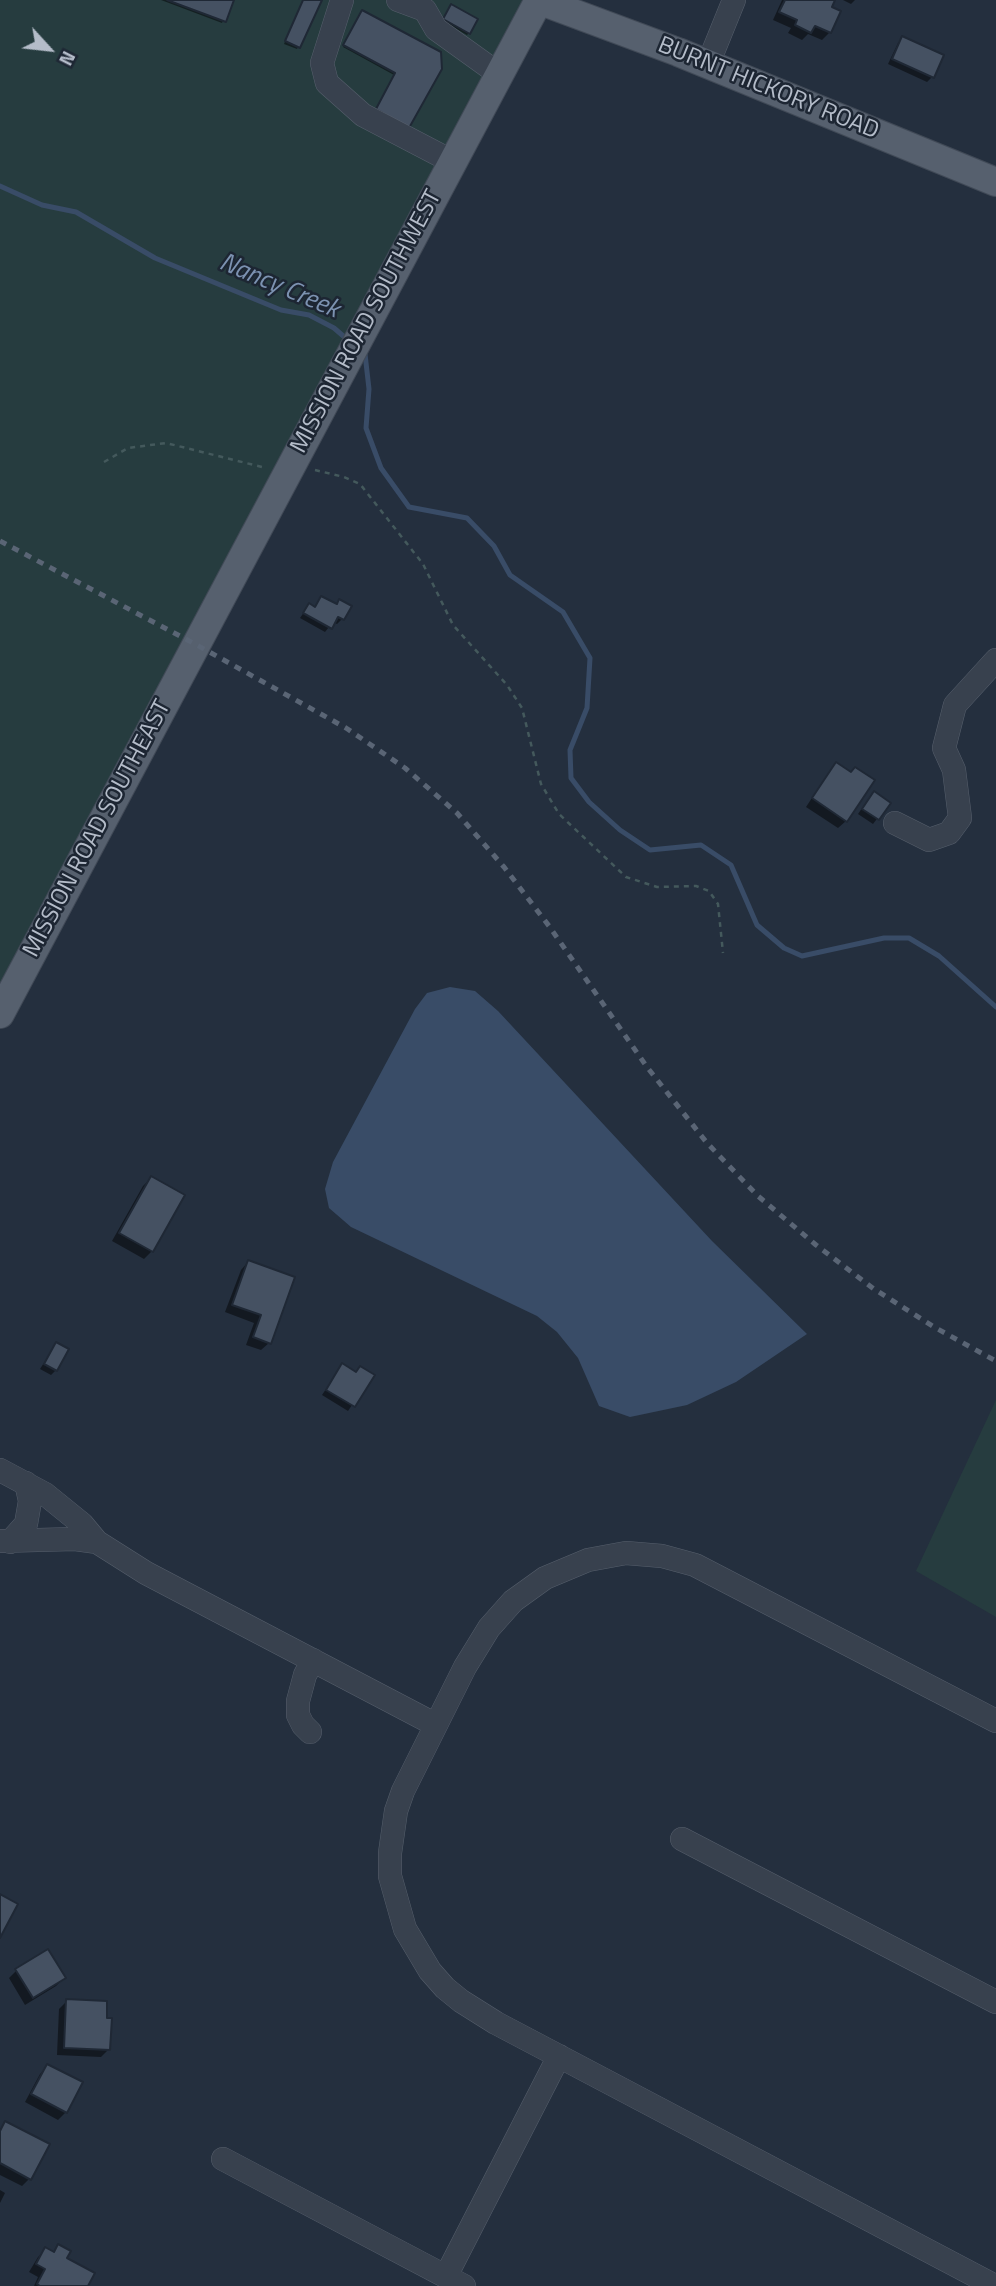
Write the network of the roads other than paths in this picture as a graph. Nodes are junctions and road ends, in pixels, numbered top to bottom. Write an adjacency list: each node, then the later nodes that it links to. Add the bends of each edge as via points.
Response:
1 (342, 0): 7 (street, via 321,63 327,83 363,115)
2 (398, 0): 6 (street, via 425,10 436,29)
3 (539, 0): 5 (main road, BURNT HICKORY ROAD); 6 (main road, MISSION ROAD SOUTHWEST)
4 (729, 2): 5 (street)
5 (708, 64): 8 (main road, BURNT HICKORY ROAD)
6 (500, 75): 7 (main road, MISSION ROAD SOUTHWEST)
7 (453, 162): 9 (main road, MISSION ROAD SOUTHWEST)
8 (996, 182)
9 (195, 644): 12 (main road, MISSION ROAD SOUTHEAST)
10 (996, 660): 11 (street, via 955,705 944,748 954,771 960,818 949,833 929,840)
11 (895, 823)
12 (0, 1014)
13 (0, 1470): 14 (street)
14 (26, 1483): 15 (street, via 30,1501 26,1524); 16 (street, via 65,1509)
15 (5, 1542): 16 (street)
16 (97, 1542): 17 (street, via 146,1573)
17 (313, 1660): 19 (street); 20 (street, via 298,1701 298,1715)
18 (996, 1721): 19 (street, via 695,1565 626,1553 588,1560 545,1578 513,1601 477,1645)
19 (436, 1724): 23 (street, via 403,1791 392,1831 390,1876 405,1929 445,1988 478,2013)
20 (310, 1732)
21 (682, 1839): 22 (street)
22 (996, 2002)
23 (559, 2056): 25 (street); 26 (street)
24 (223, 2159): 25 (street)
25 (455, 2281)
26 (995, 2286)

